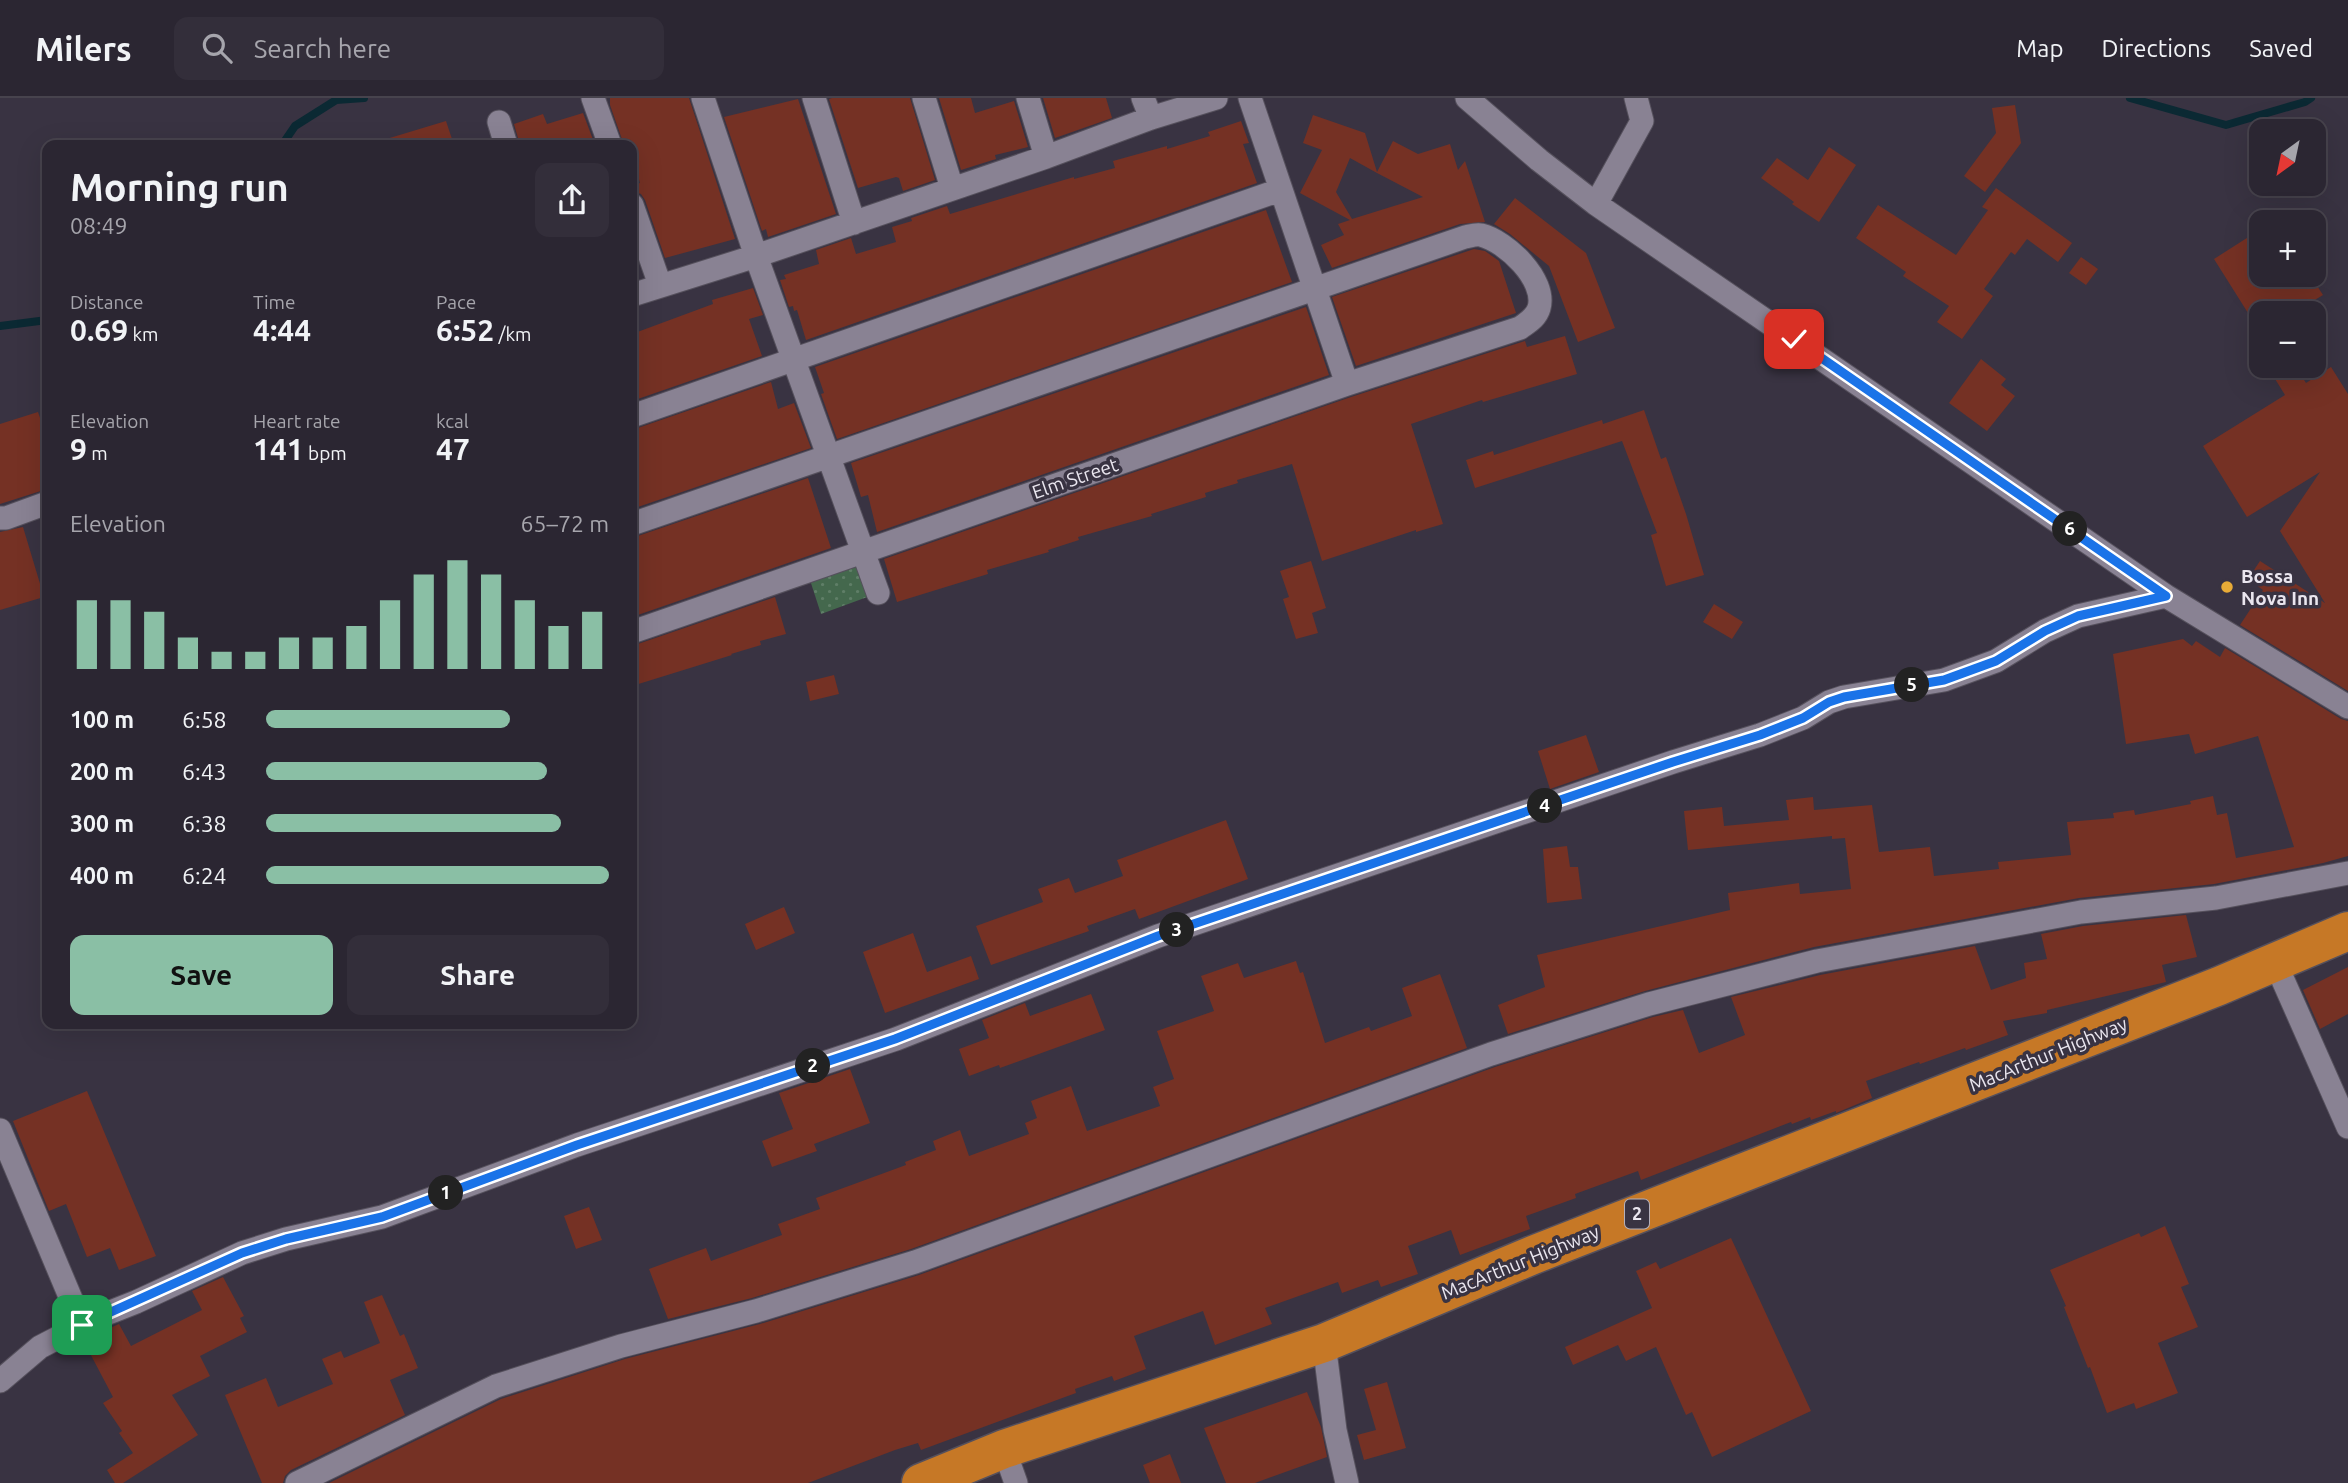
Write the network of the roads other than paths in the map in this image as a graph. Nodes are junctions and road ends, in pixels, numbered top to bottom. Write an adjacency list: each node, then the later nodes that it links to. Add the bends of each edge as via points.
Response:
1 (593, 98): 13 (street)
2 (703, 98): 20 (street)
3 (814, 98): 19 (street)
4 (924, 98): 15 (street)
5 (1028, 98): 14 (street)
6 (1216, 98): 10 (street)
7 (1250, 98): 16 (street)
8 (1467, 98): 17 (street)
9 (1636, 98): 17 (street, via 1642,121)
10 (1147, 108): 14 (street)
11 (499, 122): 12 (street)
12 (504, 140)
13 (608, 140)
14 (1046, 157): 15 (street)
15 (952, 188): 19 (street)
16 (1280, 190): 22 (street); 24 (street)
17 (1596, 204): 33 (street)
18 (637, 219): 21 (street)
19 (854, 223): 20 (street)
20 (756, 256): 21 (street); 24 (street)
21 (660, 285): 23 (street)
22 (1314, 289): 25 (street); 25 (street, Elm Street, via 1478,234 1504,247 1531,272 1540,297 1534,318 1520,328); 27 (street)
23 (637, 293)
24 (795, 361): 26 (street); 27 (street)
25 (1347, 384): 31 (street, Elm Street)
26 (637, 414)
27 (830, 457): 30 (street); 31 (street)
28 (42, 505): 29 (street)
29 (0, 518)
30 (637, 522)
31 (864, 550): 32 (street); 34 (street, Elm Street)
32 (878, 593)
33 (2166, 596): 35 (street); 41 (street, via 2078,616 1996,661 1944,680 1829,702 1760,735 1158,936 895,1039 577,1145 382,1217 242,1253)
34 (637, 630)
35 (2348, 707)
36 (2348, 873): 45 (street, via 2216,898 2081,912 1817,961 1649,1004 1491,1054 915,1262 496,1386)
37 (2348, 931): 38 (highway, MacArthur Highway / 2)
38 (2275, 962): 39 (street); 42 (highway, MacArthur Highway / 2, via 1533,1255)
39 (2348, 1127)
40 (0, 1130): 41 (street)
41 (82, 1325): 43 (street, via 40,1348)
42 (1324, 1343): 44 (highway, MacArthur Highway / 2); 47 (street, via 1335,1430)
43 (0, 1381)
44 (1010, 1466): 46 (highway, MacArthur Highway / 2)
45 (297, 1483)
46 (921, 1483)
47 (1348, 1483)

